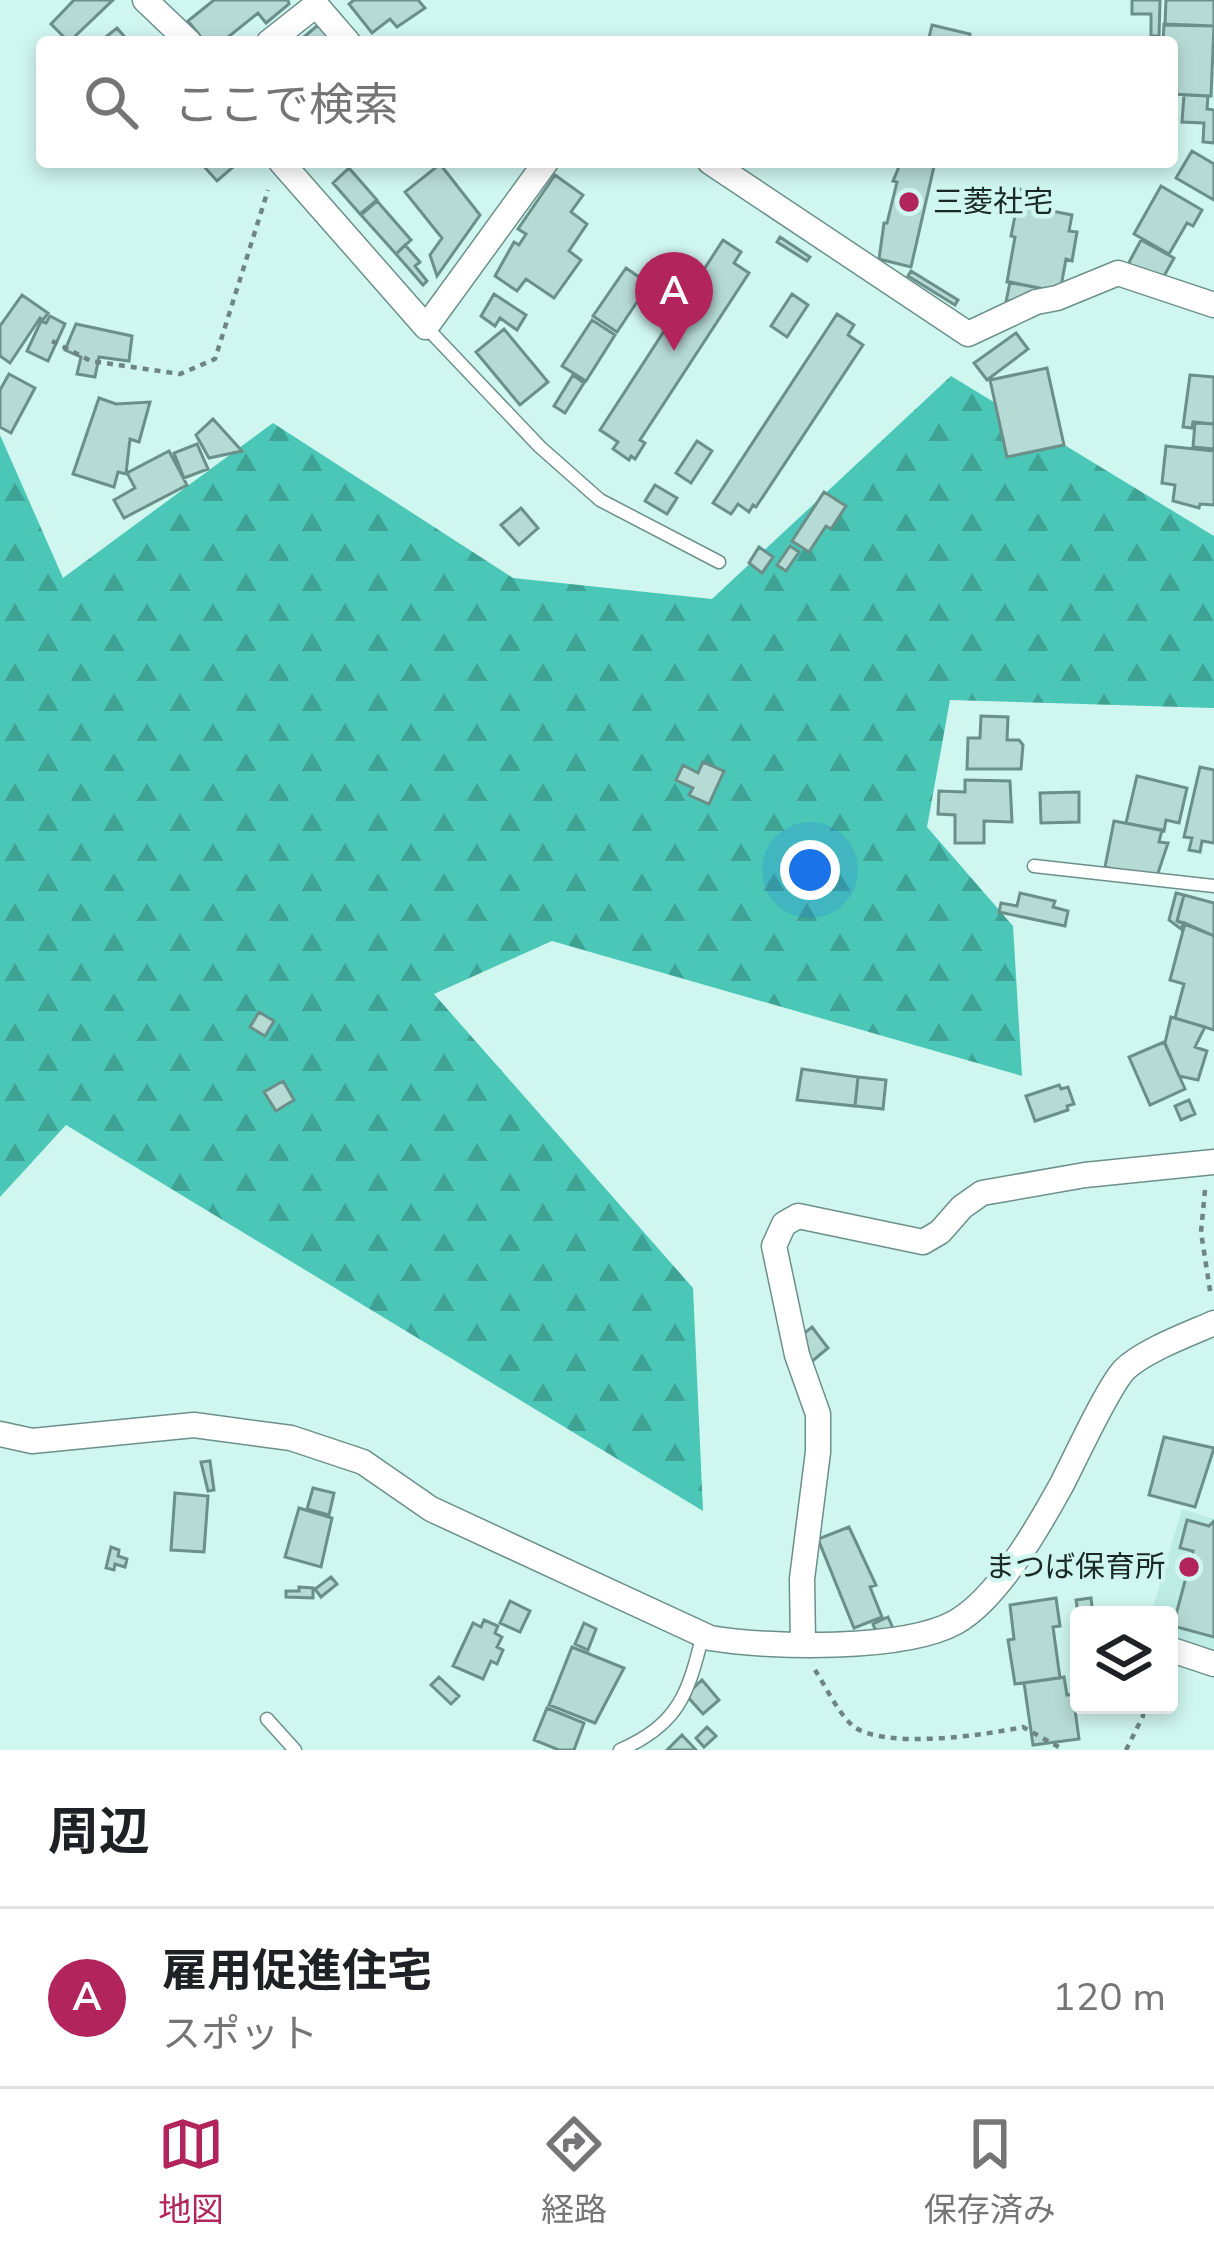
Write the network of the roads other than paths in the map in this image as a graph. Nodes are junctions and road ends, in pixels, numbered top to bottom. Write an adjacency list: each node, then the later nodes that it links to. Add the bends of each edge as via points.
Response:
1 (145, 0): 2 (street)
2 (183, 36)
3 (277, 36): 4 (street, via 316,5)
4 (343, 36)
5 (542, 168): 9 (street)
6 (719, 168): 8 (street, via 968,334 1118,273)
7 (276, 171): 9 (street)
8 (1214, 305)
9 (426, 327): 10 (lane, via 600,500)
10 (718, 562)
11 (1034, 866): 12 (lane)
12 (1214, 886)
13 (1211, 1163): 17 (street, via 982,1193 923,1242 798,1216 784,1224 774,1246 818,1414)
14 (1214, 1323): 17 (street, via 1125,1370 1043,1518 958,1621 929,1634)
15 (0, 1434): 16 (street, via 32,1441 194,1425 291,1438 363,1462 431,1509)
16 (703, 1634): 17 (street, via 749,1645); 22 (lane, via 681,1706 652,1736)
17 (800, 1643)
18 (1178, 1652): 19 (street)
19 (1214, 1664)
20 (267, 1719): 21 (lane)
21 (295, 1750)
22 (620, 1750)

